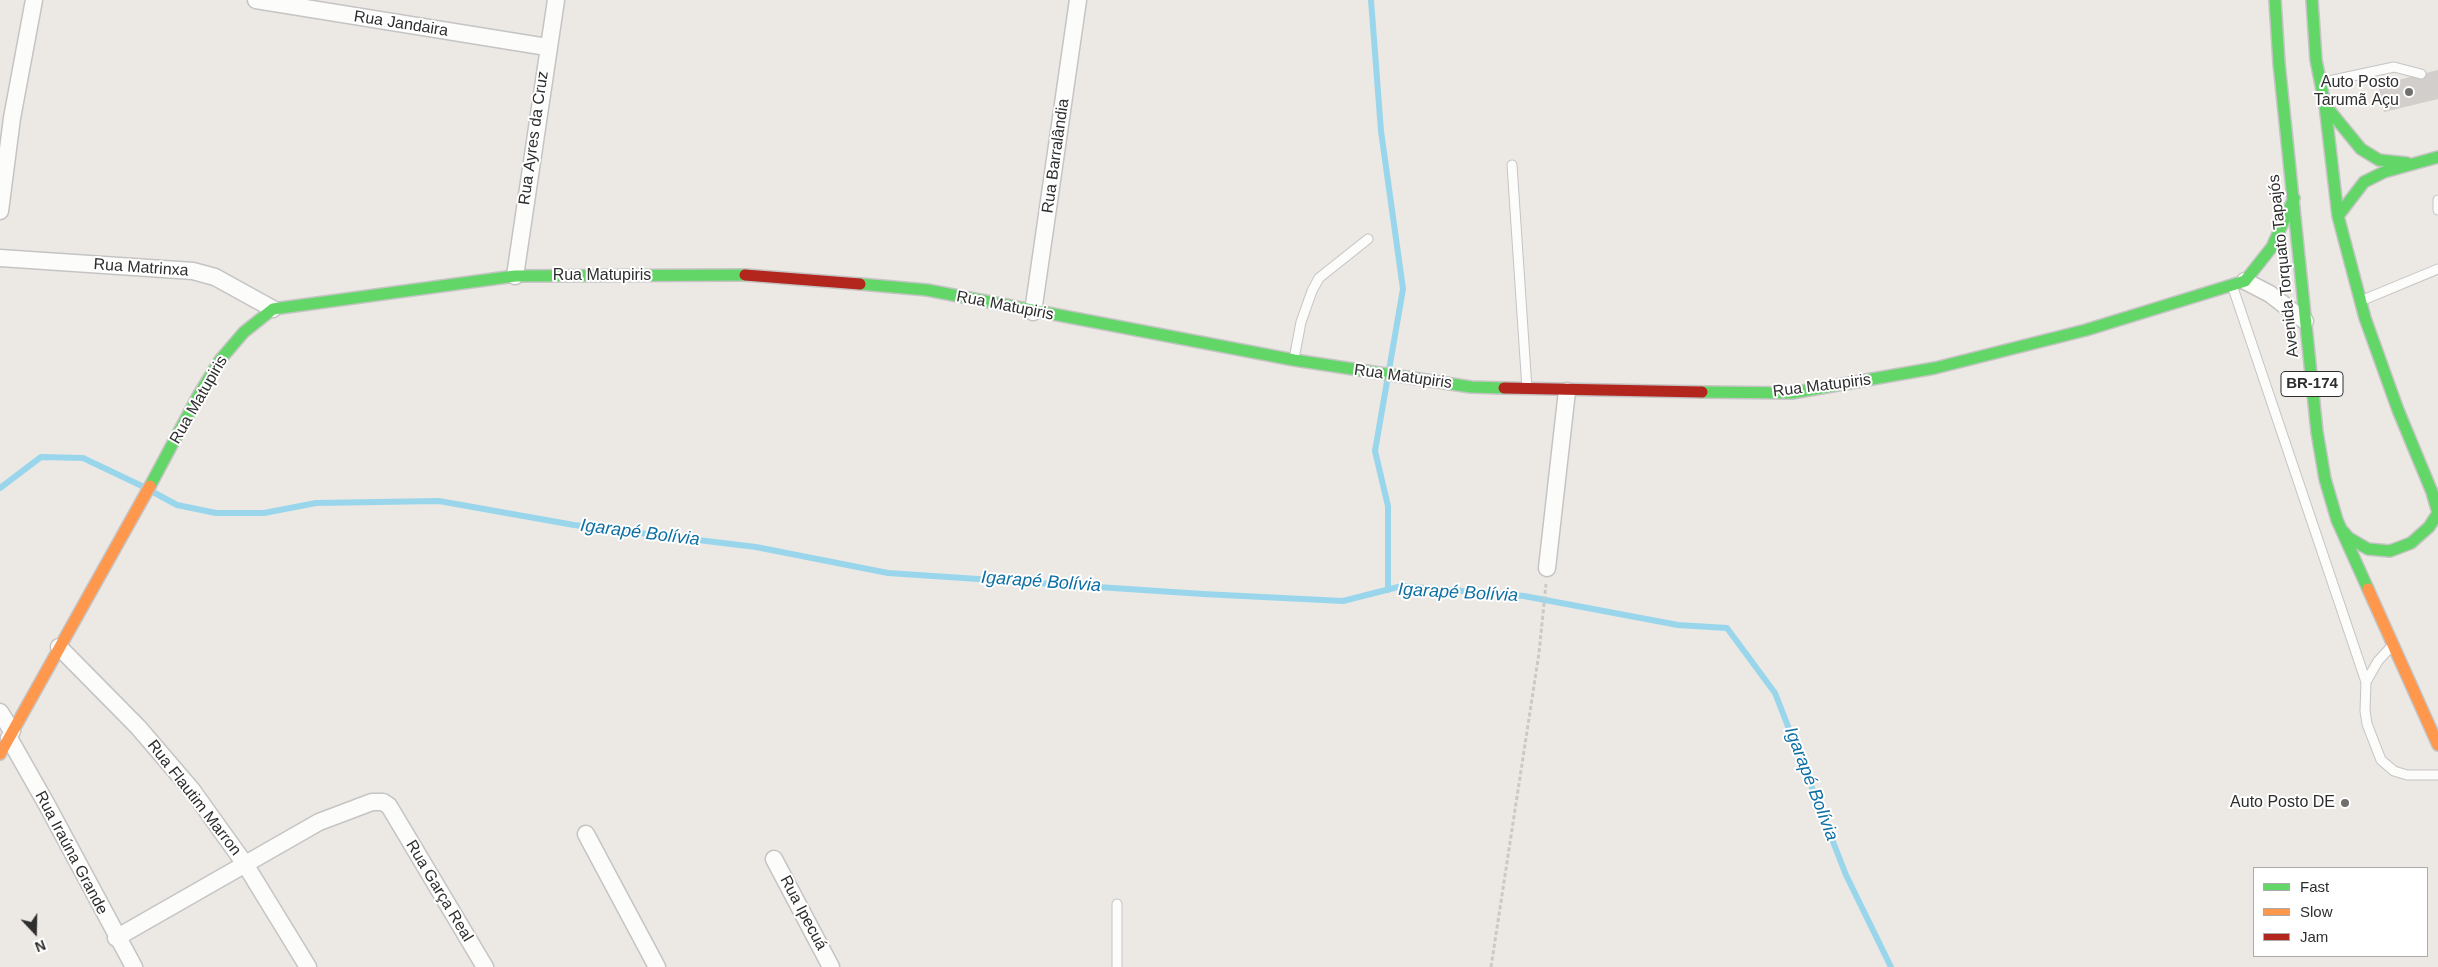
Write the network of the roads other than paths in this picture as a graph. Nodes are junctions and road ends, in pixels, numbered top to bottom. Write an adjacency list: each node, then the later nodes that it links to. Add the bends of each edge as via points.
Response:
1 (34, 0): 17 (street, via 12,118)
2 (256, 0): 7 (street, Rua Jandaira)
3 (556, 0): 7 (street, Rua Ayres da Cruz)
4 (1078, 0): 26 (street, Rua Barralândia)
5 (2275, 0): 14 (main road, Avenida Torquato Tapajós / BR-174)
6 (2312, 0): 9 (main road)
7 (547, 47): 22 (street, Rua Ayres da Cruz)
8 (2421, 74): 9 (lane, via 2394,68)
9 (2320, 83): 10 (main road)
10 (2325, 105): 12 (main road, via 2361,149 2379,160); 18 (main road)
11 (2438, 157): 12 (main road)
12 (2412, 164): 18 (main road, via 2364,182)
13 (1512, 165): 29 (lane)
14 (2294, 198): 23 (main road, via 2272,247); 27 (main road, Avenida Torquato Tapajós / BR-174)
15 (2438, 200): 16 (lane)
16 (2438, 210)
17 (0, 211)
18 (2338, 216): 24 (main road)
19 (1368, 239): 28 (lane, via 1319,278 1301,322)
20 (0, 258): 25 (street, Rua Matrinxa, via 193,271 215,276)
21 (2438, 269): 24 (lane)
22 (515, 276): 25 (main road, Rua Matupiris); 26 (main road, Rua Matupiris, via 759,275 927,290)
23 (2238, 283): 27 (street, via 2270,294); 30 (main road, Rua Matupiris, via 2086,330 1935,368 1850,385 1792,393); 36 (lane)
24 (2360, 301): 31 (main road, via 2394,401)
25 (273, 309): 35 (main road, Rua Matupiris, via 244,332 220,360)
26 (1033, 312): 28 (main road, Rua Matupiris)
27 (2305, 321): 32 (main road, Avenida Torquato Tapajós / BR-174, via 2317,432 2325,479)
28 (1294, 360): 29 (main road, Rua Matupiris, via 1471,387)
29 (1527, 389): 30 (main road, Rua Matupiris)
30 (1567, 391): 33 (street)
31 (2438, 513): 32 (main road, via 2429,527 2411,543 2390,551 2358,544 2342,530)
32 (2337, 520): 34 (main road, Avenida Torquato Tapajós / BR-174)
33 (1547, 568)
34 (2393, 644): 36 (lane); 39 (main road, Avenida Torquato Tapajós / BR-174)
35 (58, 647): 38 (main road, Rua Matupiris); 44 (street, Rua Flautim Marron, via 138,726 192,790)
36 (2366, 682): 41 (lane, via 2367,724 2381,760 2394,771 2407,776)
37 (0, 712): 38 (street, Rua Iraúna Grande)
38 (10, 735): 40 (main road, Rua Matupiris); 46 (street, Rua Iraúna Grande)
39 (2438, 745)
40 (0, 754)
41 (2438, 775)
42 (586, 834): 50 (street)
43 (774, 859): 51 (street, Rua Ipecuá)
44 (245, 864): 46 (street); 48 (street, Rua Flautim Marron); 49 (street, Rua Garça Real, via 319,822 372,802 383,802 394,814)
45 (1117, 904): 52 (lane)
46 (116, 938): 47 (street, Rua Iraúna Grande)
47 (134, 967)
48 (308, 967)
49 (485, 967)
50 (657, 967)
51 (831, 967)
52 (1117, 967)

